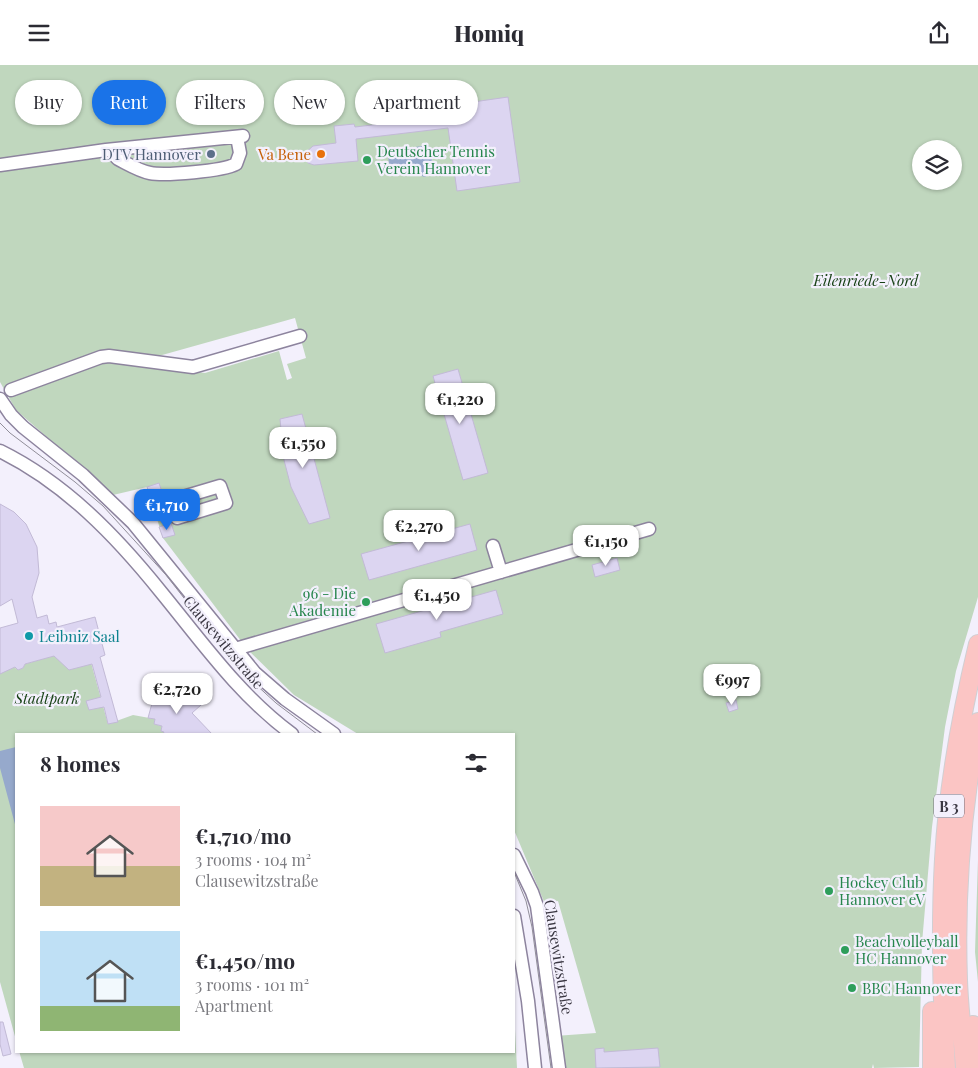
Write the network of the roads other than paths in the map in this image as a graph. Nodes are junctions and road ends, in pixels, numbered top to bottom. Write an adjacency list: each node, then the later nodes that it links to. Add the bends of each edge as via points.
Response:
1 (112, 149): 1 (street, via 240,136 236,164 214,171 148,173 114,157); 2 (street)
2 (0, 165)
3 (300, 336): 4 (street, via 193,367 101,357)
4 (11, 391)
5 (0, 399): 11 (street, Clausewitzstraße, via 23,427 83,475 134,523)
6 (0, 451): 13 (street, Clausewitzstraße, via 41,473 81,505 140,566 248,696)
7 (650, 529): 9 (street, Clausewitzstraße)
8 (494, 545): 9 (street)
9 (501, 572): 11 (street, Clausewitzstraße)
10 (978, 645): 18 (highway, B 3, via 959,729 950,791 944,857)
11 (235, 649): 14 (street, Clausewitzstraße, via 255,673 285,699)
12 (978, 721): 16 (highway, B 3, via 966,793)
13 (291, 733)
14 (333, 733)
15 (515, 857): 21 (street, Clausewitzstraße, via 536,906)
16 (959, 908): 19 (highway); 24 (highway, B 3, via 958,980)
17 (515, 922): 20 (street)
18 (941, 969): 22 (highway, via 932,1012); 23 (highway, B 3)
19 (978, 1064)
20 (535, 1068)
21 (559, 1068)
22 (932, 1068)
23 (946, 1068)
24 (965, 1068)

